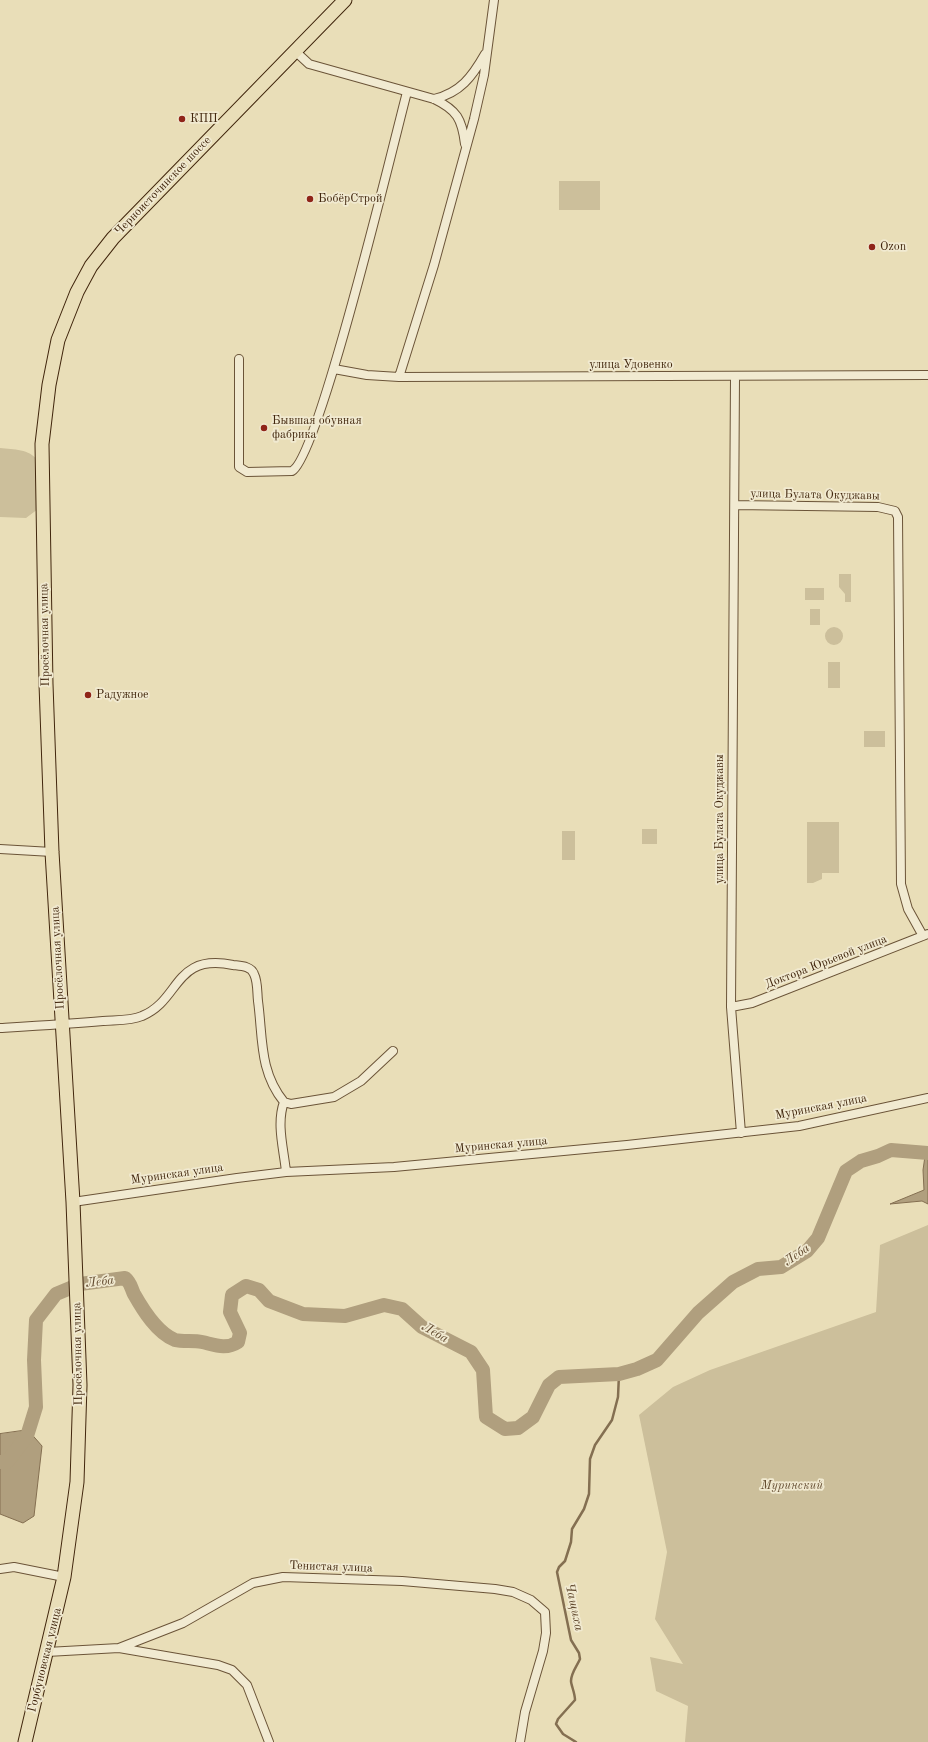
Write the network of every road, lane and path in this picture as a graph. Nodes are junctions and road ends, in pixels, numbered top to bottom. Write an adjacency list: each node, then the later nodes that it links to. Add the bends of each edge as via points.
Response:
1 (344, 0): 4 (main road, Черноисточинское шоссе)
2 (494, 0): 3 (street)
3 (487, 50): 6 (street, via 475,72 458,90); 7 (street, via 474,119)
4 (295, 51): 5 (street, via 309,64); 8 (main road, Черноисточинское шоссе, via 105,247 77,292)
5 (407, 92): 6 (street); 10 (street)
6 (434, 99): 7 (street, via 456,114 462,125)
7 (465, 146): 12 (street, via 434,265)
8 (58, 340): 16 (main road, Просёлочная улица, via 49,385 42,444)
9 (239, 359): 10 (street, via 239,464 241,469 247,472 287,472 297,467 308,446)
10 (334, 369): 12 (street, улица Удовенко)
11 (928, 376): 13 (street, улица Удовенко)
12 (399, 377): 13 (street, улица Удовенко)
13 (735, 377): 14 (street, улица Булата Окуджавы)
14 (735, 505): 17 (street, улица Булата Окуджавы, via 878,508 895,511 898,517 901,884 908,909); 18 (street, улица Булата Окуджавы)
15 (0, 849): 16 (street)
16 (52, 852): 19 (main road, Просёлочная улица)
17 (925, 935): 18 (street, Доктора Юрьевой улица, via 752,1003)
18 (731, 1007): 24 (street, улица Булата Окуджавы)
19 (62, 1025): 20 (street); 23 (street, via 142,1016 156,1008 189,969 207,964 247,967 256,979 261,1051 272,1082); 26 (main road, Просёлочная улица)
20 (0, 1028)
21 (393, 1052): 23 (street, via 361,1081 334,1097 291,1104)
22 (928, 1098): 24 (street, Муринская улица, via 799,1126)
23 (284, 1102): 25 (street, via 281,1134)
24 (741, 1132): 25 (street, Муринская улица, via 394,1166)
25 (286, 1172): 26 (street, Муринская улица)
26 (73, 1202): 28 (main road, Просёлочная улица, via 80,1385 77,1482)
27 (0, 1569): 28 (street, via 14,1567)
28 (64, 1578): 30 (main road, Горбуновская улица)
29 (119, 1648): 30 (street); 32 (street, via 218,1665 232,1670 247,1685); 33 (street, Тенистая улица, via 183,1623 253,1583 266,1579 283,1577 402,1581 513,1592 531,1600 545,1612 547,1619 543,1651 525,1712)
30 (47, 1652): 31 (main road, Горбуновская улица)
31 (26, 1741)
32 (268, 1742)
33 (520, 1742)

